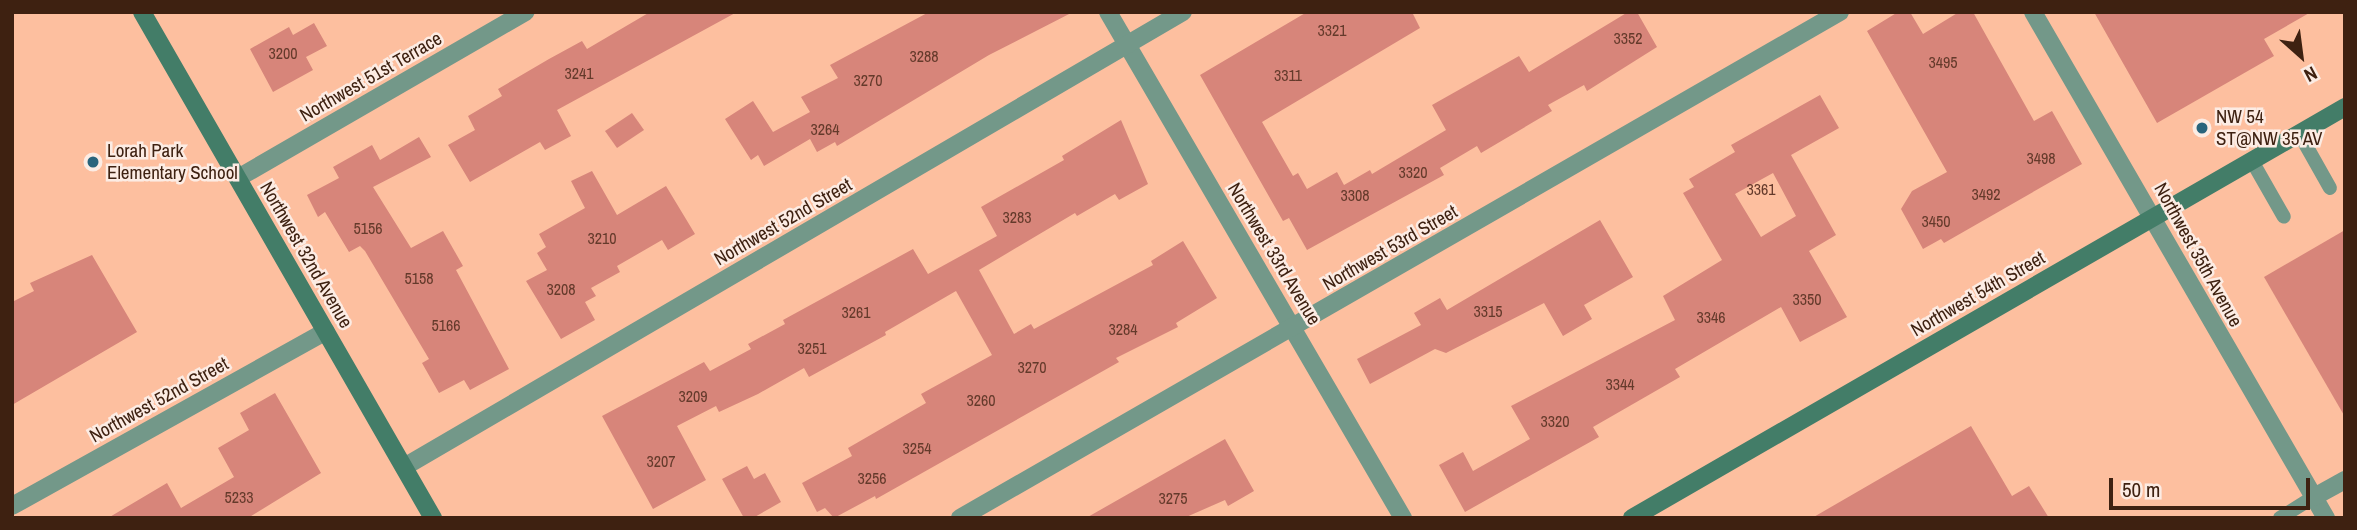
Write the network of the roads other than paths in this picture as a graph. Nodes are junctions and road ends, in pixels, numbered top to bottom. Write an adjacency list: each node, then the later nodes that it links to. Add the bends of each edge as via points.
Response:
1 (142, 12): 11 (main road, Northwest 32nd Avenue)
2 (525, 12): 11 (street, Northwest 51st Terrace)
3 (1108, 12): 7 (street, Northwest 33rd Avenue)
4 (1183, 12): 7 (street, Northwest 52nd Street)
5 (1840, 12): 15 (street, Northwest 53rd Street)
6 (2033, 12): 13 (street, Northwest 35th Avenue)
7 (1127, 45): 15 (street, Northwest 33rd Avenue); 17 (street, Northwest 52nd Street)
8 (2345, 107): 9 (main road, Northwest 54th Street)
9 (2299, 133): 10 (main road, Northwest 54th Street); 12 (lane)
10 (2252, 161): 13 (main road, Northwest 54th Street); 14 (lane)
11 (238, 178): 16 (main road, Northwest 32nd Avenue)
12 (2330, 188)
13 (2154, 217): 19 (street, Northwest 35th Avenue); 24 (main road, Northwest 54th Street)
14 (2284, 217)
15 (1294, 328): 22 (street, Northwest 53rd Street); 23 (street, Northwest 33rd Avenue)
16 (326, 331): 17 (main road, Northwest 32nd Avenue); 20 (street, Northwest 52nd Street)
17 (404, 467): 21 (main road, Northwest 32nd Avenue)
18 (2345, 480): 19 (street)
19 (2314, 497): 25 (lane); 26 (street, Northwest 35th Avenue)
20 (12, 506)
21 (433, 518)
22 (960, 518)
23 (1402, 518)
24 (1632, 518)
25 (2280, 518)
26 (2326, 518)

